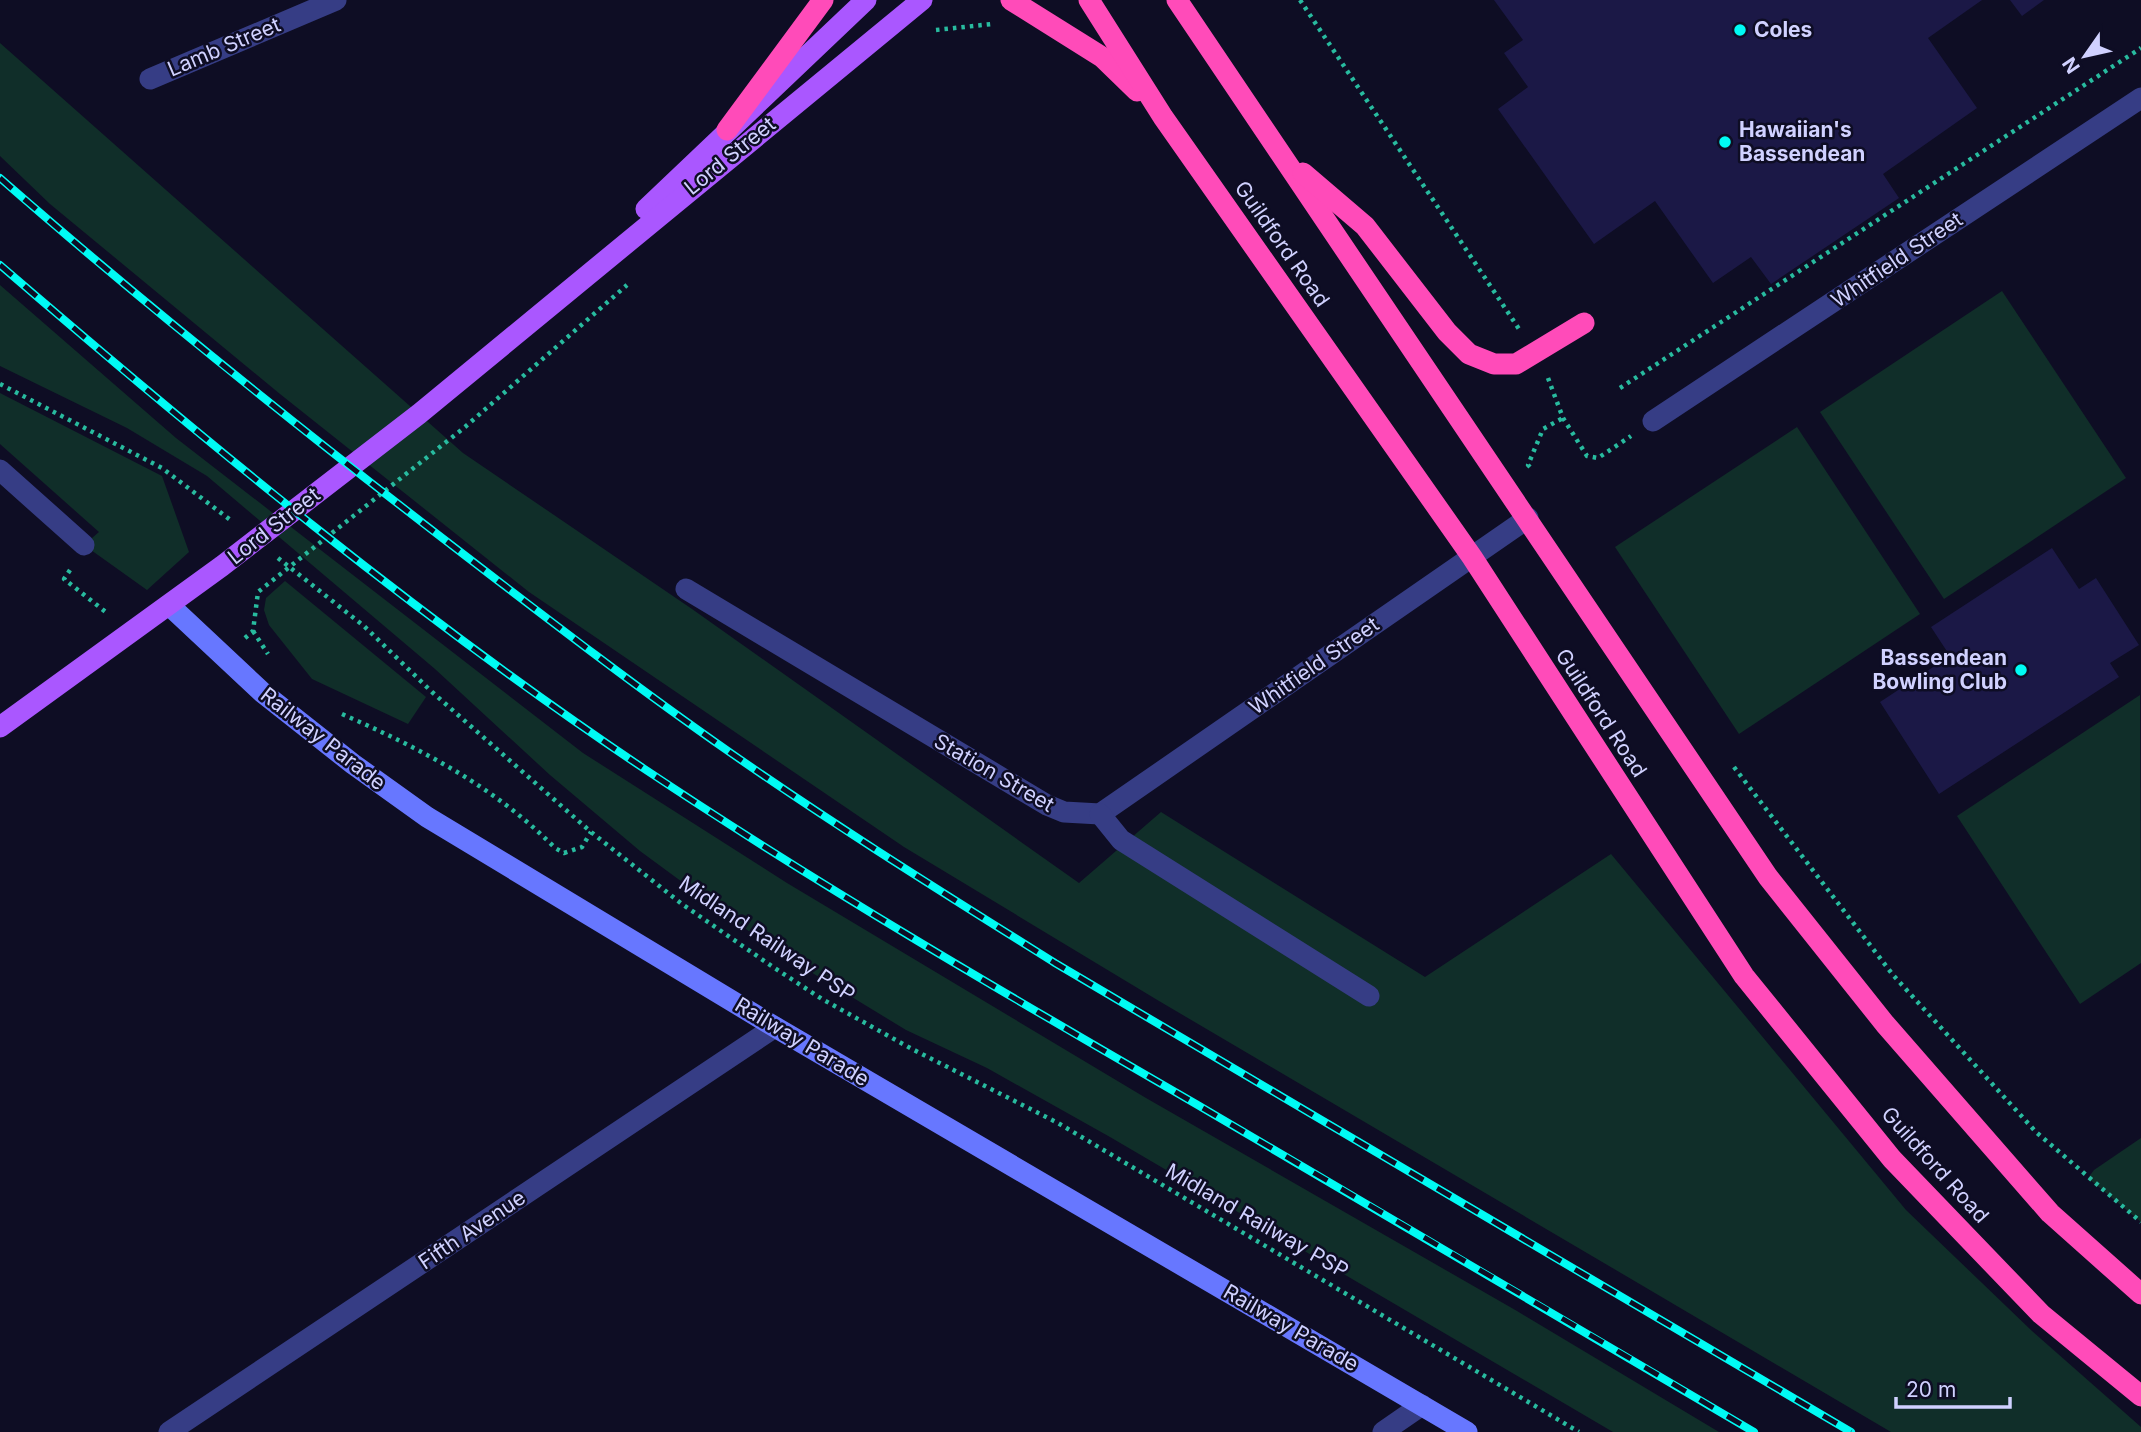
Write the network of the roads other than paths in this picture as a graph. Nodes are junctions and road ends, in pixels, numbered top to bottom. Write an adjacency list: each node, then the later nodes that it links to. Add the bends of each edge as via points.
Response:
1 (336, 0): 8 (street, Lamb Street)
2 (823, 0): 11 (highway)
3 (866, 0): 11 (main road, Lord Street)
4 (922, 0): 13 (main road, Lord Street)
5 (1010, 0): 10 (highway, via 1102,57)
6 (1089, 0): 10 (highway, Guildford Road)
7 (1177, 0): 12 (highway)
8 (150, 79)
9 (2141, 98): 15 (street, Whitfield Street)
10 (1163, 117): 19 (highway, Guildford Road)
11 (727, 130): 13 (main road, Lord Street)
12 (1281, 153): 14 (highway, via 1365,226 1469,354 1494,364 1516,364); 17 (highway)
13 (538, 312): 21 (main road, Lord Street, via 419,414)
14 (1584, 323)
15 (1653, 421)
16 (0, 470): 18 (street)
17 (1528, 518): 19 (street, Whitfield Street); 26 (highway, via 1784,898 1885,1024 2050,1213)
18 (84, 545)
19 (1472, 557): 23 (street, Whitfield Street); 27 (highway, Guildford Road, via 1744,976 1892,1159 2041,1314)
20 (686, 589): 23 (street, Station Street, via 1046,805 1073,814)
21 (169, 605): 22 (main road, Lord Street); 25 (street, Railway Parade, via 263,693 394,794)
22 (0, 727)
23 (1100, 814): 24 (street, via 1121,840)
24 (1369, 996)
25 (775, 1027): 28 (street, Railway Parade); 29 (street, Fifth Avenue)
26 (2141, 1294)
27 (2141, 1396)
28 (1422, 1405): 30 (street); 31 (street, Railway Parade)
29 (169, 1432)
30 (1383, 1432)
31 (1467, 1432)

